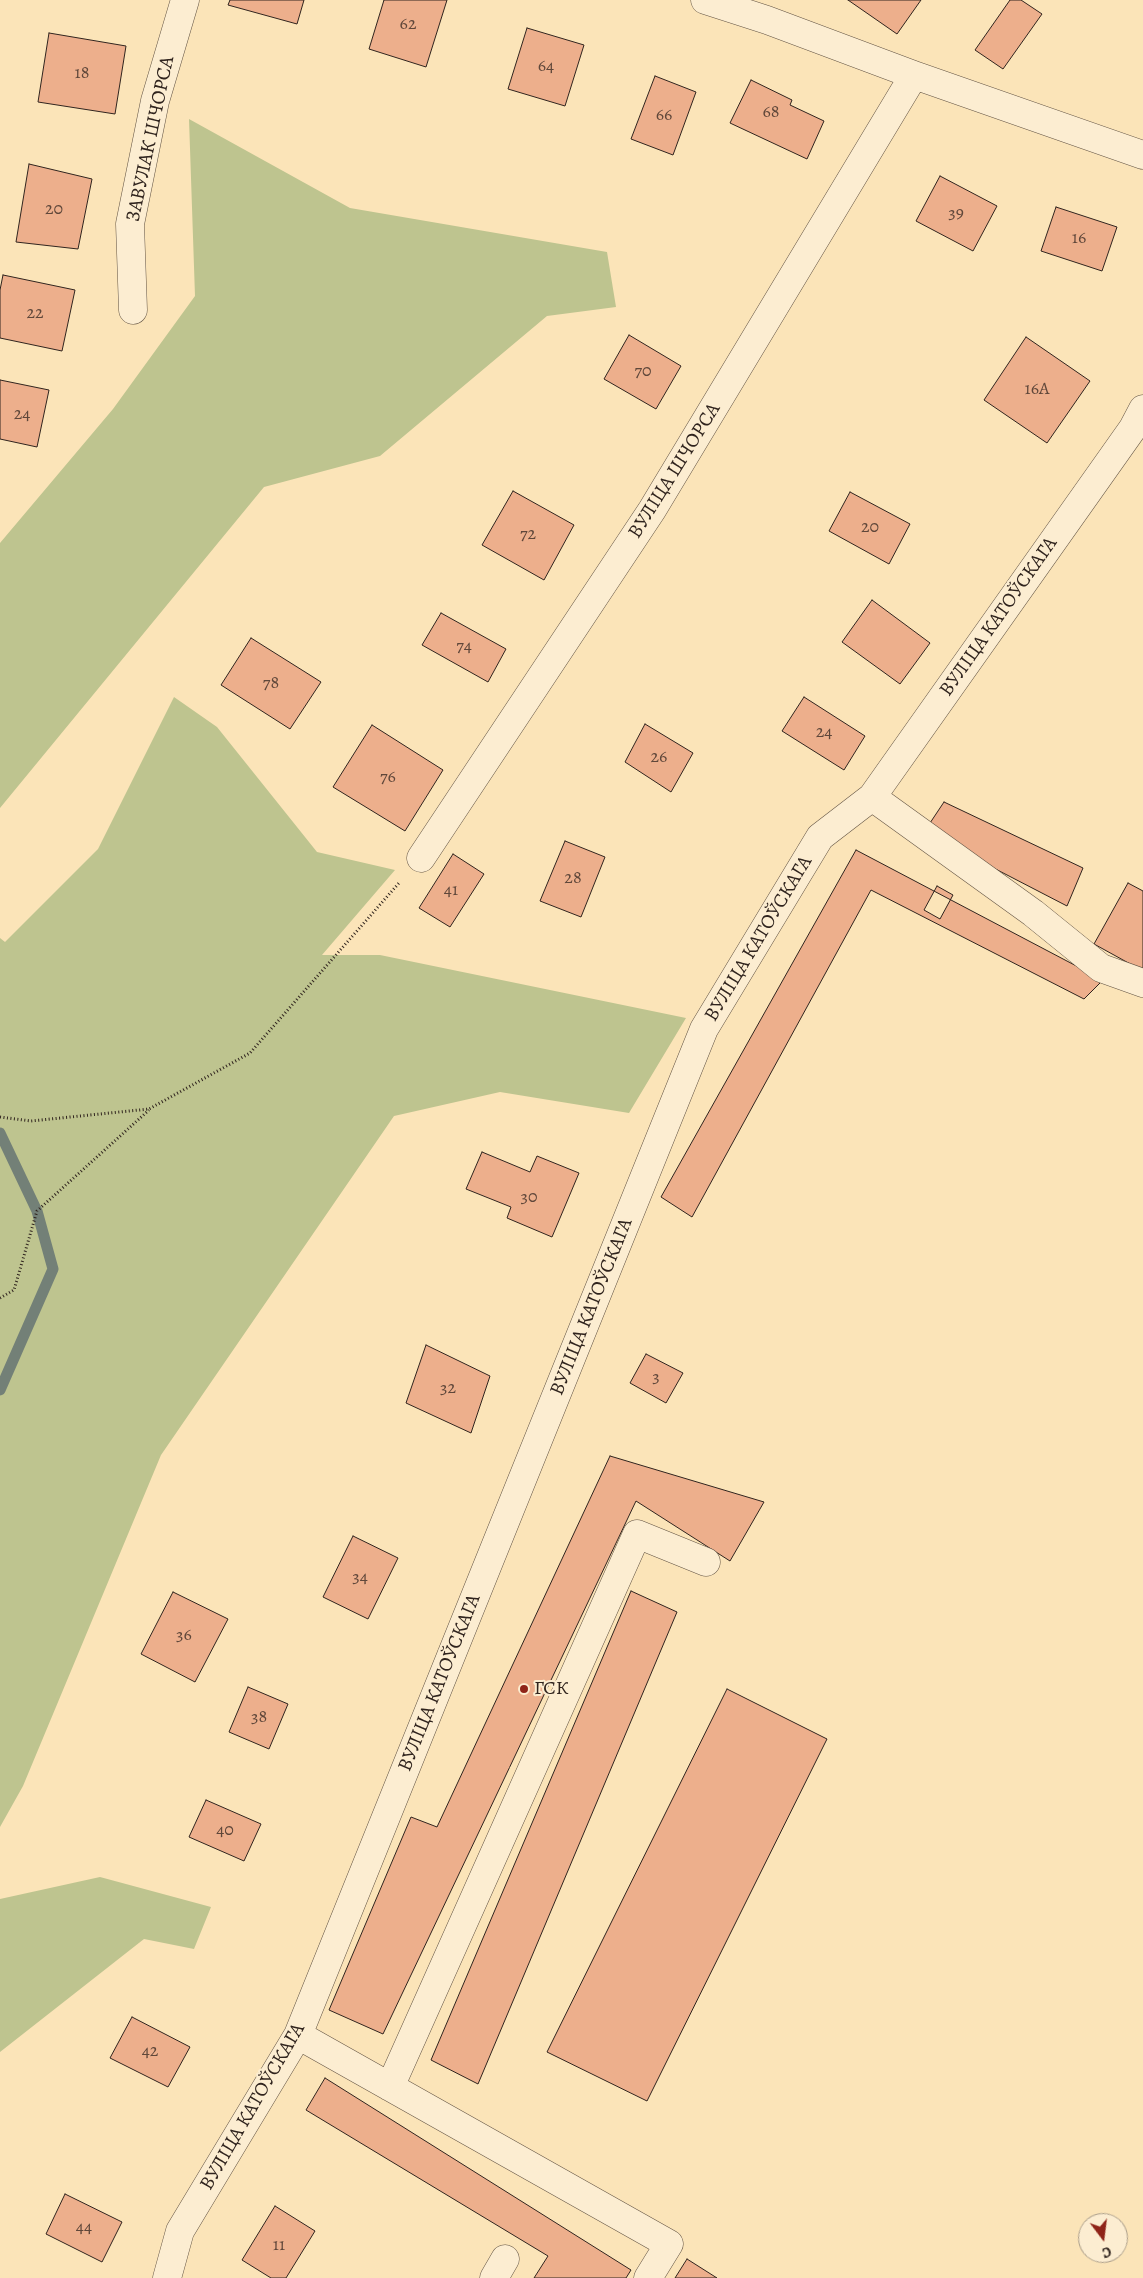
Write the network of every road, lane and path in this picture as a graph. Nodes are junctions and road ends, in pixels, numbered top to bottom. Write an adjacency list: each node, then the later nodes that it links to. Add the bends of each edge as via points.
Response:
1 (185, 0): 6 (street, ЗАВУЛАК ШЧОРСА, via 154,101 130,224)
2 (705, 0): 3 (street)
3 (774, 10): 4 (street)
4 (914, 75): 5 (street); 9 (street, ВУЛІЦА ШЧОРСА, via 652,510)
5 (1143, 155)
6 (132, 310)
7 (1140, 423): 8 (street, ВУЛІЦА КАТОЎСКАГА)
8 (872, 797): 10 (street, via 1033,913 1101,968); 15 (street, ВУЛІЦА КАТОЎСКАГА, via 820,837 704,1029)
9 (421, 858): 11 (path, via 250,1053)
10 (1143, 983)
11 (150, 1109): 12 (path, via 31,1121); 13 (path, via 37,1211 14,1290)
12 (0, 1117)
13 (0, 1298)
14 (706, 1562): 16 (street, via 637,1534)
15 (298, 2035): 16 (street); 17 (street, ВУЛІЦА КАТОЎСКАГА, via 180,2231)
16 (390, 2087): 18 (street, via 669,2244)
17 (167, 2278)
18 (648, 2278)

